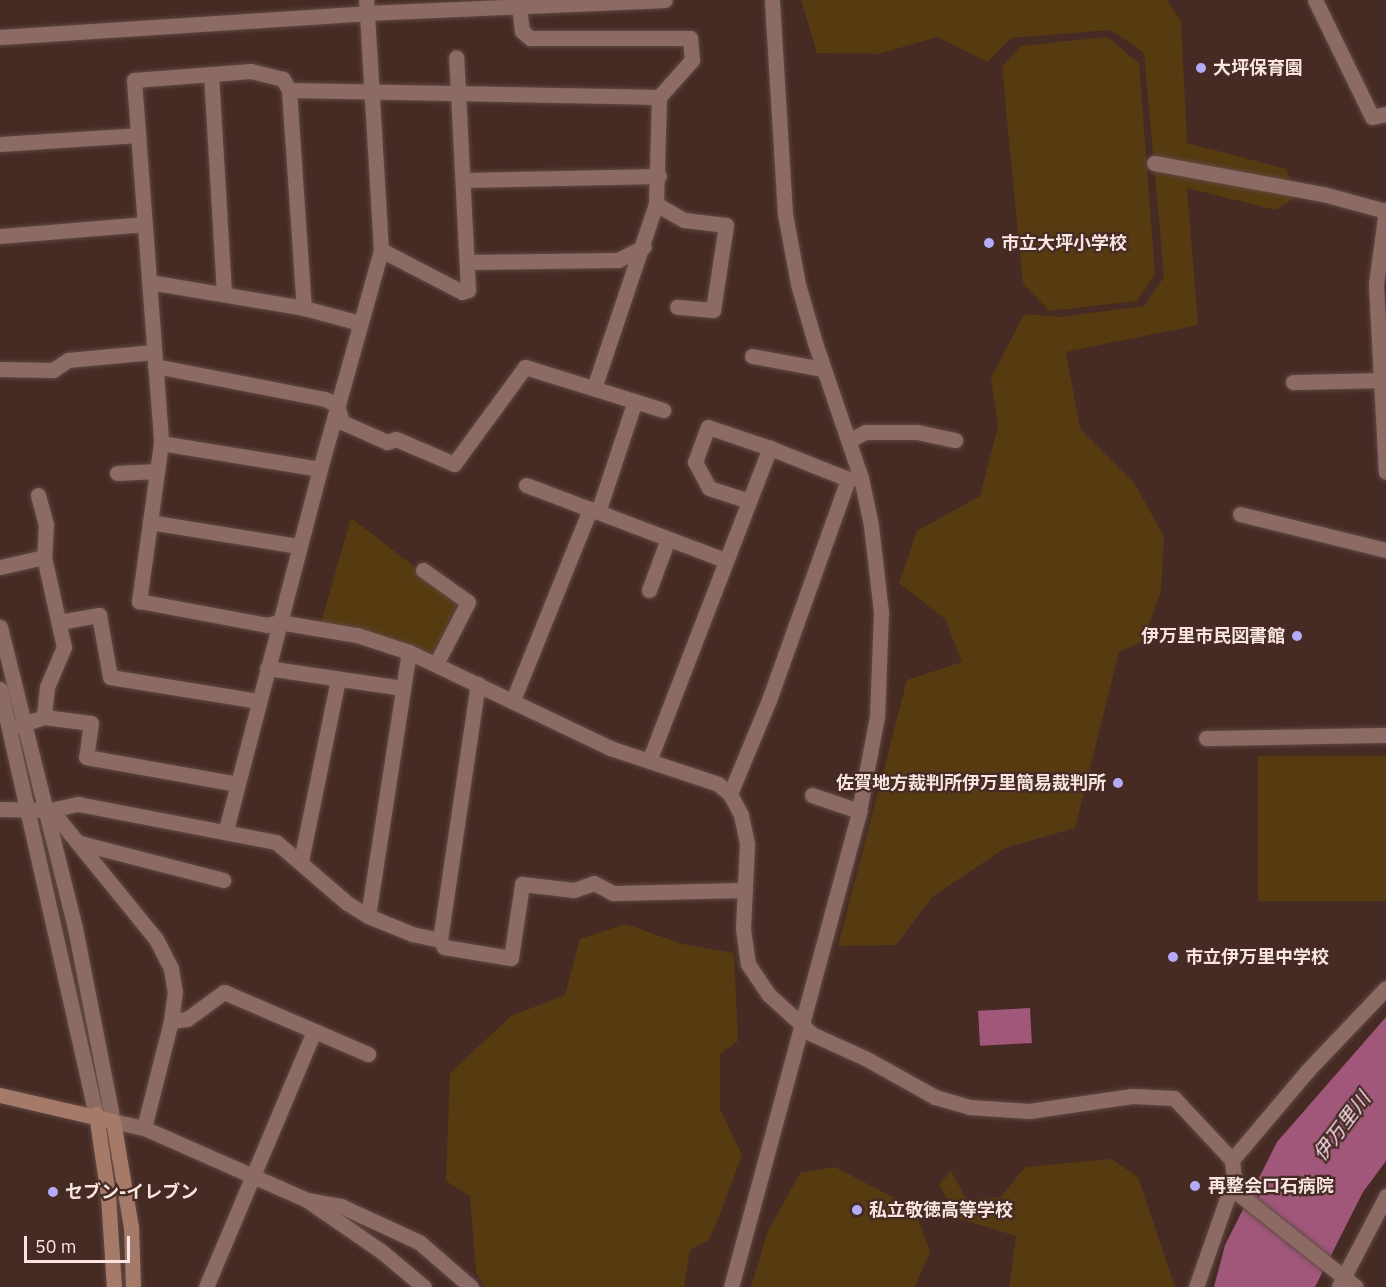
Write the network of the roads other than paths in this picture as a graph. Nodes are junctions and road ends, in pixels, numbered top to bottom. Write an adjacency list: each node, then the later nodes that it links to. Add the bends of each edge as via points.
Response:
1 (665, 0): 5 (street)
2 (772, 0): 34 (street, via 785,214 798,284)
3 (1315, 0): 13 (street, via 1372,117)
4 (367, 7): 5 (street); 6 (street); 10 (street)
5 (519, 7): 12 (street, via 522,31 530,38 690,38 692,60)
6 (0, 37)
7 (456, 57): 11 (street)
8 (211, 74): 9 (street, via 251,71 283,78); 14 (street, via 134,80); 27 (street)
9 (289, 90): 10 (street); 29 (street)
10 (372, 92): 11 (street); 24 (street)
11 (457, 93): 12 (street); 18 (street)
12 (659, 97): 17 (street)
13 (1386, 114)
14 (138, 135): 15 (street); 21 (street)
15 (0, 144)
16 (1154, 163): 20 (street, via 1323,194)
17 (659, 176): 18 (street); 19 (street)
18 (462, 180): 25 (street)
19 (656, 204): 23 (street); 28 (street, via 684,220 726,225 713,310)
20 (1386, 211): 35 (street, via 1376,284)
21 (145, 224): 22 (street); 26 (street)
22 (0, 236)
23 (644, 247): 25 (street, via 618,260); 37 (street)
24 (381, 250): 25 (street, via 462,292 470,284); 30 (street)
25 (468, 262)
26 (149, 282): 27 (street); 32 (street)
27 (224, 294): 29 (street)
28 (677, 307)
29 (304, 308): 30 (street)
30 (360, 323): 39 (street)
31 (752, 356): 34 (street)
32 (155, 359): 33 (street, via 68,360 52,370); 39 (street); 43 (street)
33 (0, 369)
34 (822, 369): 41 (street)
35 (1378, 380): 36 (street); 47 (street)
36 (1293, 382)
37 (594, 388): 38 (street); 39 (street, via 525,367 454,464 396,439 387,442 342,422)
38 (635, 401): 40 (street); 53 (street)
39 (337, 405): 45 (street)
40 (663, 411)
41 (850, 440): 42 (street, via 865,432 917,432); 49 (street)
42 (955, 440)
43 (161, 443): 45 (street); 46 (street)
44 (770, 448): 49 (street); 52 (street); 52 (street, via 708,427 695,462 709,488)
45 (320, 469): 57 (street)
46 (157, 471): 48 (street); 55 (street)
47 (1386, 472)
48 (117, 473)
49 (855, 478): 82 (street); 87 (street, via 872,525 881,612 877,717)
50 (526, 485): 53 (street)
51 (38, 495): 59 (street, via 46,524)
52 (749, 501): 60 (street)
53 (594, 511): 56 (street); 74 (street)
54 (1240, 514): 58 (street)
55 (150, 522): 57 (street); 65 (street, via 139,601 267,625)
56 (668, 539): 60 (street); 63 (street)
57 (299, 546): 65 (street)
58 (1386, 550)
59 (45, 557): 61 (street); 64 (street)
60 (725, 560): 80 (street)
61 (0, 567)
62 (423, 570): 68 (street, via 468,602)
63 (649, 590)
64 (59, 622): 75 (street, via 99,615 110,677); 76 (street, via 64,647 47,687)
65 (279, 622): 67 (street, via 357,635); 69 (street)
66 (0, 627): 77 (street)
67 (409, 652): 68 (street); 72 (street)
68 (436, 664): 71 (street)
69 (267, 668): 70 (street); 75 (street)
70 (338, 679): 72 (street); 90 (street)
71 (478, 684): 74 (street); 94 (street)
72 (403, 688): 93 (street)
73 (0, 689): 77 (street)
74 (513, 700): 80 (street, via 610,748)
75 (259, 701): 81 (street)
76 (44, 717): 77 (street); 81 (street, via 91,723 86,757)
77 (16, 726): 85 (street); 86 (street)
78 (1386, 735): 79 (street)
79 (1206, 738)
80 (649, 761): 82 (street, via 690,773)
81 (238, 784): 88 (street)
82 (730, 794): 92 (street, via 741,814 747,844)
83 (812, 795): 87 (street)
84 (0, 809): 85 (street)
85 (29, 809): 86 (street); 101 (street)
86 (49, 810): 88 (street, via 78,804); 89 (street); 102 (street)
87 (859, 811): 97 (street)
88 (226, 831): 90 (street, via 276,842)
89 (80, 843): 91 (street); 96 (street, via 156,939 171,968 175,992)
90 (301, 861): 93 (street, via 347,903)
91 (223, 880)
92 (745, 890): 94 (street, via 613,893 594,883 574,890 522,884 511,958 444,947); 97 (street, via 743,929 748,964 768,994)
93 (368, 916): 94 (street, via 412,934)
94 (440, 940)
95 (1386, 988): 104 (street, via 1308,1070)
96 (171, 1021): 98 (street, via 187,1019 224,992); 103 (street)
97 (802, 1025): 104 (street, via 935,1097 969,1107 1029,1111 1132,1096 1174,1098); 115 (street)
98 (314, 1031): 99 (street); 105 (street)
99 (369, 1054)
100 (0, 1095): 101 (main road)
101 (96, 1114): 102 (main road); 110 (main road, via 108,1195)
102 (113, 1121): 103 (street); 111 (main road, via 130,1227)
103 (144, 1128): 105 (street)
104 (1232, 1160): 106 (street)
105 (254, 1174): 108 (street); 112 (street)
106 (1234, 1187): 109 (street); 116 (street)
107 (1386, 1196): 109 (street)
108 (307, 1200): 113 (street, via 381,1251); 114 (street, via 341,1206 419,1242)
109 (1339, 1280): 117 (street)
110 (114, 1287)
111 (132, 1287)
112 (206, 1287)
113 (424, 1287)
114 (471, 1287)
115 (731, 1287)
116 (1196, 1287)
117 (1356, 1287)

